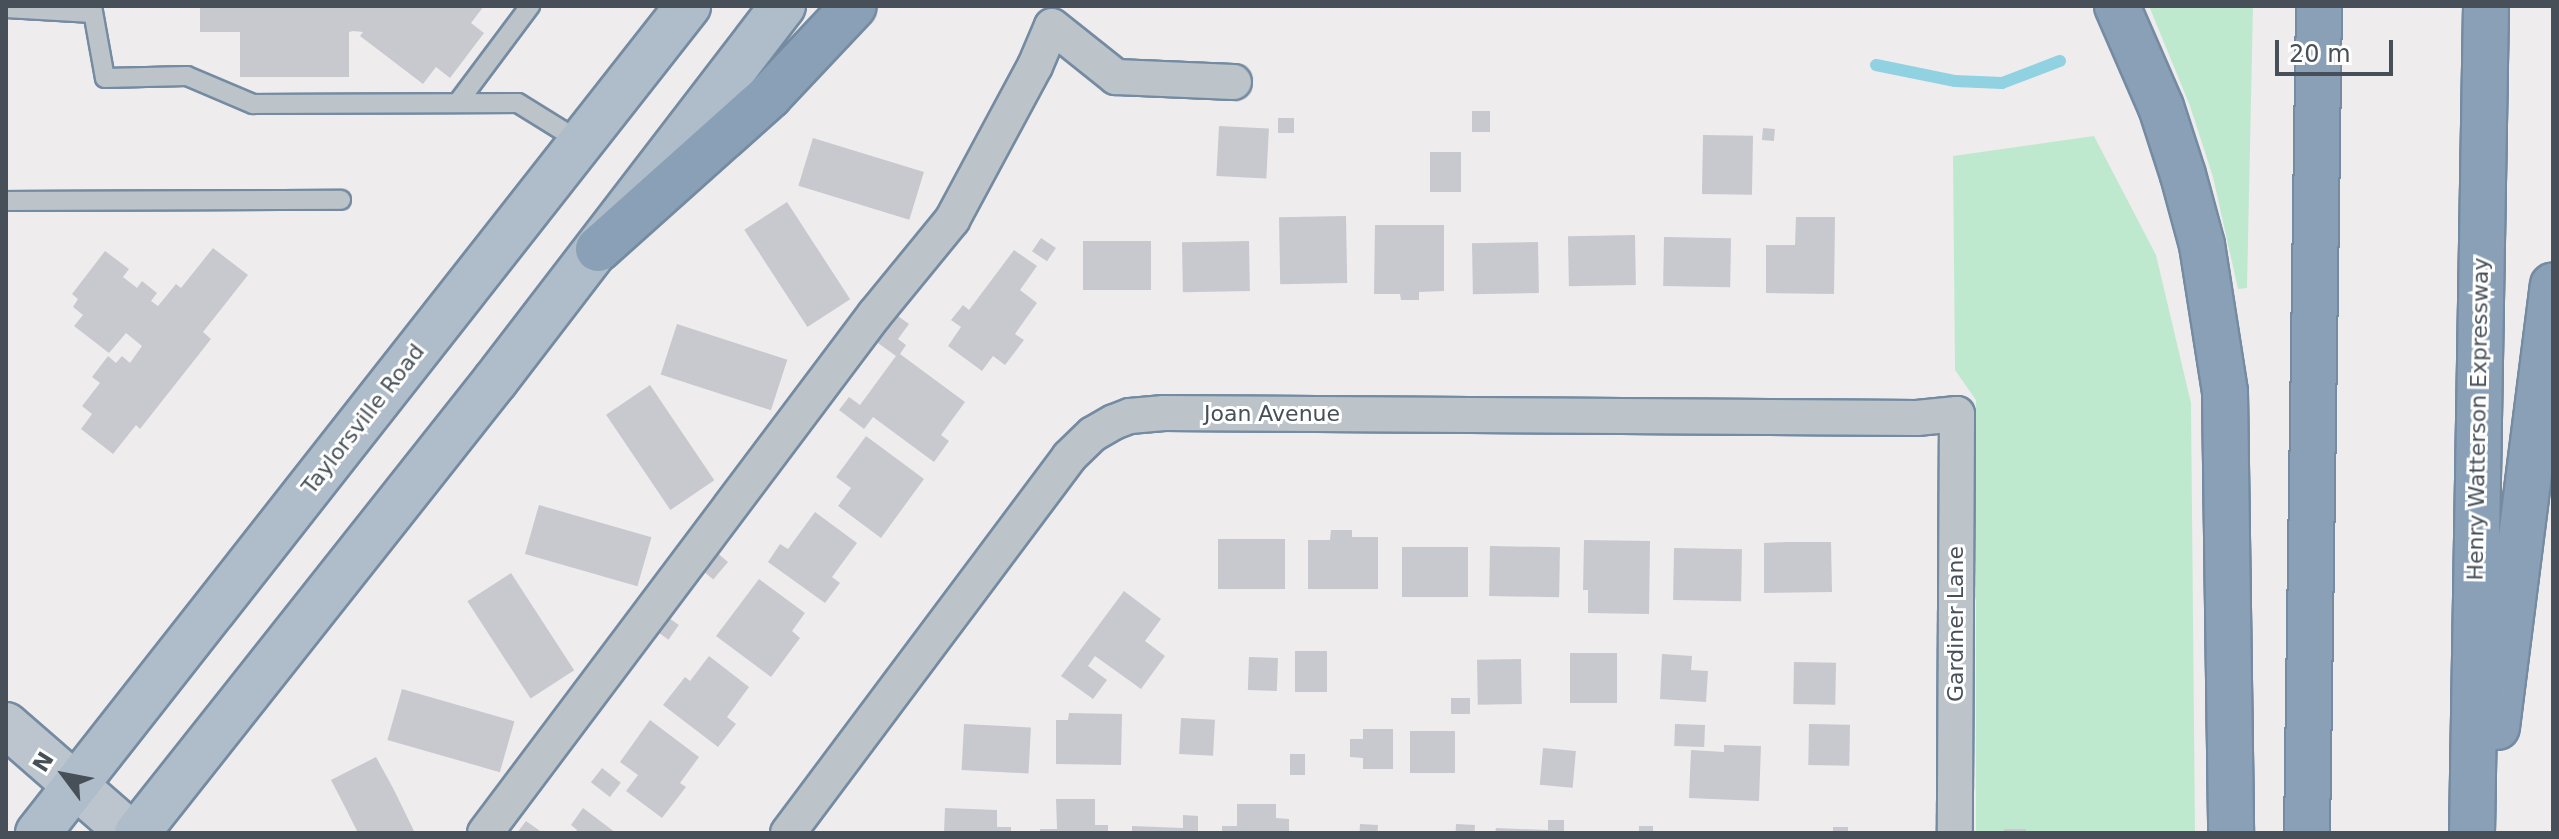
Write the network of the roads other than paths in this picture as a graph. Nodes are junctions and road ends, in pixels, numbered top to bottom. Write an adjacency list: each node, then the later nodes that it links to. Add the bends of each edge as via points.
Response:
1 (530, 6): 12 (lane)
2 (783, 6): 10 (main road)
3 (854, 6): 16 (highway, via 770,95)
4 (2117, 6): 27 (highway, via 2161,107 2198,231 2225,392)
5 (2319, 6): 28 (highway)
6 (2486, 6): 29 (highway, Henry Watterson Expressway)
7 (6, 8): 8 (lane)
8 (92, 9): 12 (lane, via 105,78 187,76 253,104)
9 (675, 14): 13 (main road, Taylorsville Road)
10 (763, 24): 16 (main road)
11 (1234, 82): 24 (street, via 1116,77 1052,26 952,220 875,314)
12 (459, 101): 13 (lane, via 518,103)
13 (581, 142): 20 (main road, Taylorsville Road)
14 (341, 200): 15 (lane)
15 (6, 201)
16 (598, 249): 23 (main road)
17 (2553, 286): 30 (highway)
18 (1957, 414): 25 (street, Joan Avenue, via 1130,416 1093,434 1069,457); 26 (street, Gardiner Lane)
19 (6, 725): 20 (main road)
20 (75, 785): 21 (main road, Taylorsville Road); 22 (main road)
21 (38, 833)
22 (130, 833)
23 (137, 833)
24 (485, 833)
25 (788, 833)
26 (1955, 833)
27 (2231, 833)
28 (2307, 833)
29 (2472, 833)
30 (2484, 833)

